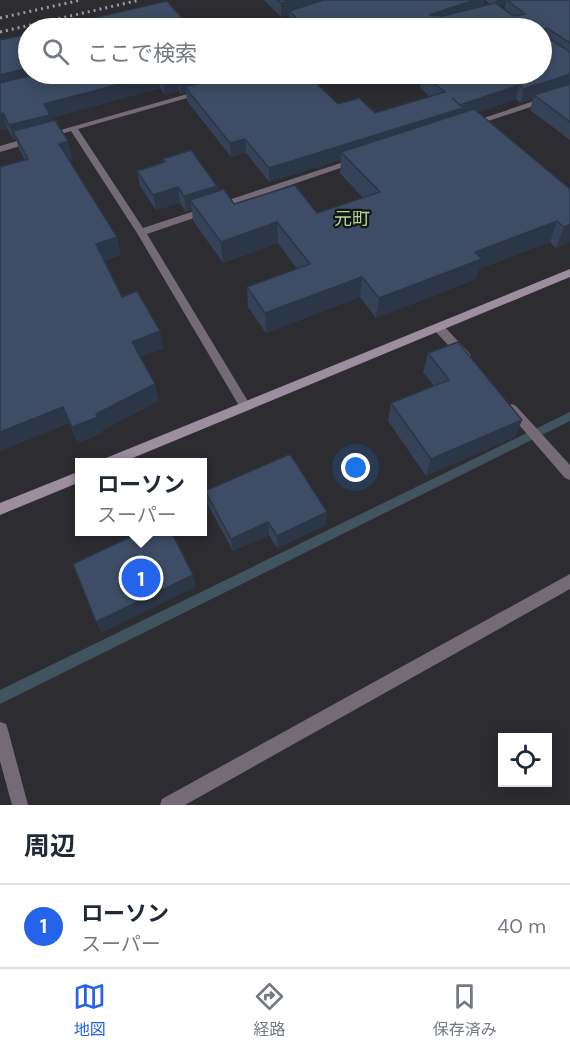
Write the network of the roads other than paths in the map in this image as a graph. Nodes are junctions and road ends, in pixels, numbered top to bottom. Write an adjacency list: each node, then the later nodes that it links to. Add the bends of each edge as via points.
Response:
1 (314, 13): 2 (street)
2 (294, 18)
3 (216, 89): 5 (street)
4 (570, 91): 6 (street)
5 (73, 128): 7 (street); 9 (street)
6 (457, 128)
7 (0, 148)
8 (367, 158): 9 (street)
9 (141, 232): 14 (street)
10 (570, 273): 11 (street)
11 (440, 328): 12 (street); 14 (street)
12 (470, 362)
13 (501, 397): 16 (street)
14 (245, 406): 15 (street)
15 (121, 458)
16 (570, 474)
17 (75, 478): 18 (street)
18 (0, 509)
19 (570, 581): 22 (street)
20 (0, 730): 21 (street)
21 (20, 805)
22 (168, 805)

